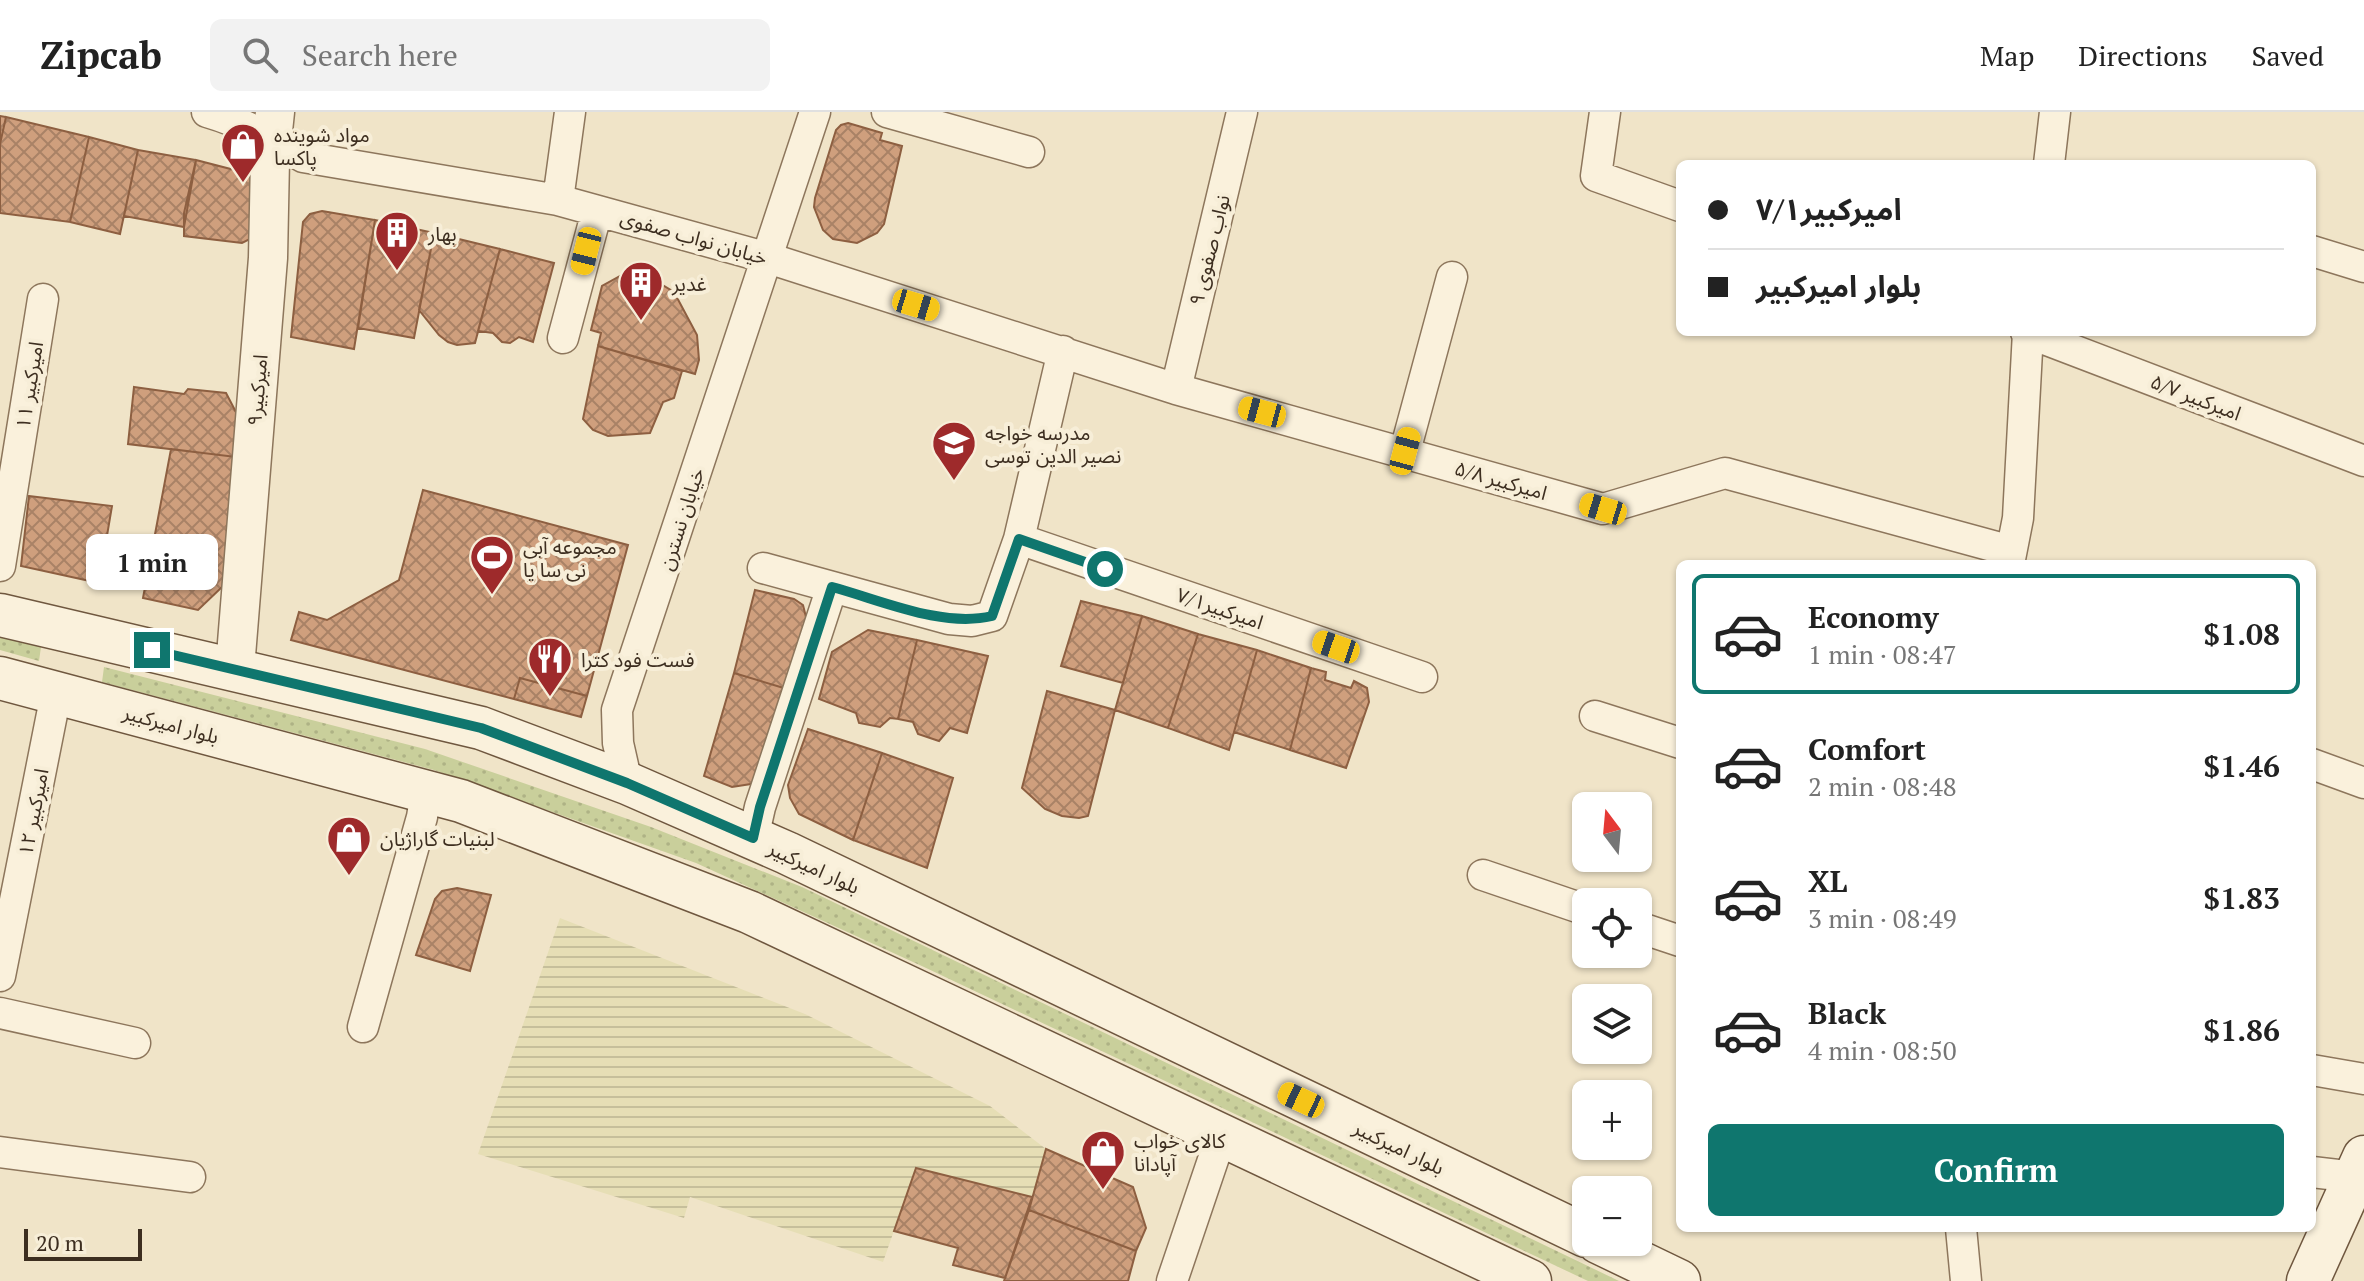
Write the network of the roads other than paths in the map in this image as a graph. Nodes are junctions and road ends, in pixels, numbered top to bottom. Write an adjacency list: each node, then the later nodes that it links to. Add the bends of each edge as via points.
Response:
1 (207, 112): 8 (street, خیابان نواب صفوی)
2 (570, 112): 11 (street)
3 (815, 112): 15 (street, خیابان نسترن)
4 (887, 112): 9 (street)
5 (1242, 112): 23 (street, نواب صفوی ۹)
6 (1605, 112): 12 (street, via 1596,176)
7 (2055, 112): 10 (street)
8 (273, 125): 11 (street, خیابان نواب صفوی, via 303,157); 32 (street, امیرکبیر۹, via 268,258)
9 (1029, 152)
10 (2049, 160)
11 (558, 200): 13 (street, خیابان نواب صفوی)
12 (1676, 205)
13 (597, 211): 15 (street, خیابان نواب صفوی); 21 (street)
14 (2316, 252): 16 (street)
15 (768, 258): 22 (street, خیابان نواب صفوی); 39 (street, خیابان نسترن, via 617,710)
16 (2364, 267)
17 (1452, 277): 24 (street)
18 (43, 299): 28 (street, امیرکبیر ۱۱)
19 (2028, 336): 27 (street, via 2018,518)
20 (2038, 336): 25 (street, امیرکبیر ۵/۷)
21 (563, 338)
22 (1063, 351): 23 (street, خیابان نواب صفوی); 26 (street)
23 (1176, 389): 24 (street, امیرکبیر ۵/۸)
24 (1405, 451): 27 (street, امیرکبیر ۵/۸, via 1603,509 1725,473)
25 (2364, 461)
26 (1019, 539): 30 (street, via 992,616 949,619); 33 (street, امیرکبیر۷/۱)
27 (2010, 558)
28 (0, 566)
29 (763, 568): 30 (street)
30 (832, 587): 42 (street)
31 (0, 615): 32 (main road, بلوار امیرکبیر)
32 (235, 668): 39 (main road, بلوار امیرکبیر, via 481,728)
33 (1422, 677)
34 (0, 678): 35 (main road, بلوار امیرکبیر)
35 (56, 694): 41 (main road, بلوار امیرکبیر); 47 (street, امیرکبیر ۱۲)
36 (1595, 716): 37 (street)
37 (1676, 742)
38 (2316, 765): 40 (street)
39 (627, 783): 42 (main road, بلوار امیرکبیر)
40 (2364, 783)
41 (426, 792): 49 (street); 53 (main road, بلوار امیرکبیر, via 749,912)
42 (753, 838): 58 (main road, بلوار امیرکبیر)
43 (1483, 875): 44 (street)
44 (1572, 905)
45 (1652, 932): 46 (street)
46 (1676, 940)
47 (0, 976)
48 (0, 1013): 50 (street)
49 (363, 1027)
50 (135, 1043)
51 (2316, 1071): 52 (street)
52 (2364, 1079)
53 (1224, 1136): 62 (street); 63 (main road, بلوار امیرکبیر)
54 (0, 1152): 57 (street)
55 (2360, 1167): 56 (street); 61 (main road)
56 (2316, 1172)
57 (190, 1177)
58 (1572, 1229)
59 (1961, 1232): 65 (street)
60 (1627, 1256): 64 (main road)
61 (2312, 1280)
62 (1172, 1281)
63 (1530, 1281)
64 (1679, 1281)
65 (1966, 1281)

